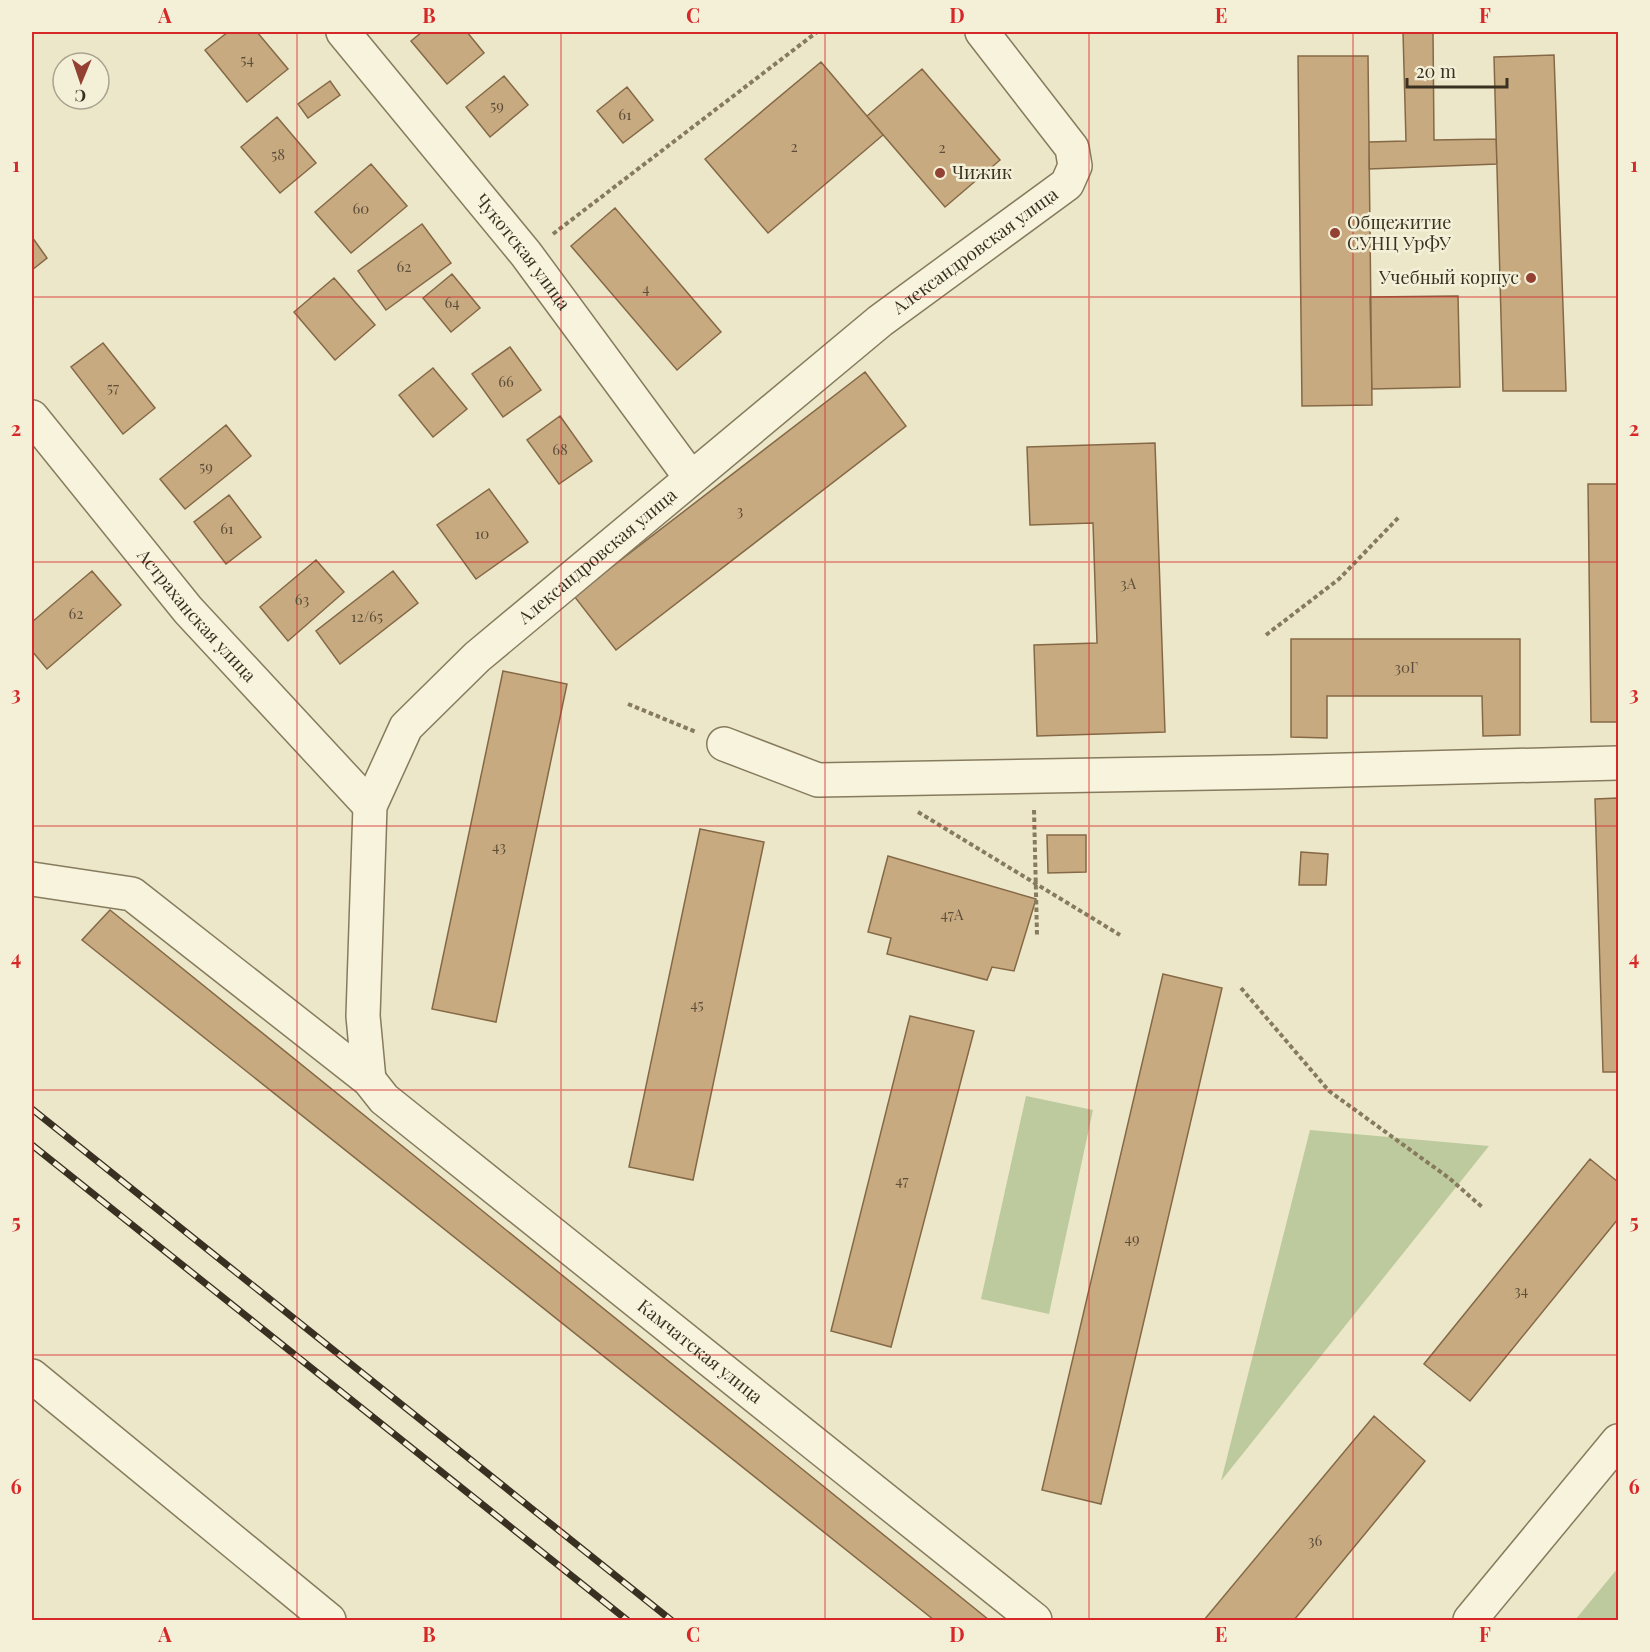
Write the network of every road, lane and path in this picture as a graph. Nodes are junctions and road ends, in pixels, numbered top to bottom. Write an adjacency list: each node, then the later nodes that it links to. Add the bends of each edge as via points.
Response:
1 (343, 32): 4 (street, Чукотская улица)
2 (817, 32): 4 (path)
3 (982, 32): 6 (street, Александровская улица, via 1072,148 1075,166 1067,184 880,321)
4 (526, 254): 6 (street, Чукотская улица)
5 (32, 417): 13 (street, Астраханская улица, via 188,610)
6 (691, 478): 13 (street, Александровская улица, via 477,657 406,727)
7 (1399, 517): 8 (path, via 1339,579)
8 (1266, 634)
9 (628, 704): 10 (path)
10 (724, 744): 12 (street, via 818,780)
11 (1618, 763): 12 (street)
12 (1034, 776): 16 (path)
13 (370, 806): 20 (street, Александровская улица, via 363,1016)
14 (914, 810): 16 (path)
15 (32, 879): 20 (street, Камчатская улица, via 132,894)
16 (1036, 885): 17 (path); 18 (path)
17 (1037, 935)
18 (1120, 935)
19 (1241, 988): 21 (path, via 1329,1091 1449,1178)
20 (369, 1080): 25 (street, Камчатская улица, via 384,1099)
21 (1482, 1208)
22 (32, 1376): 24 (street)
23 (1618, 1441): 26 (street)
24 (329, 1620)
25 (1035, 1620)
26 (1470, 1620)

